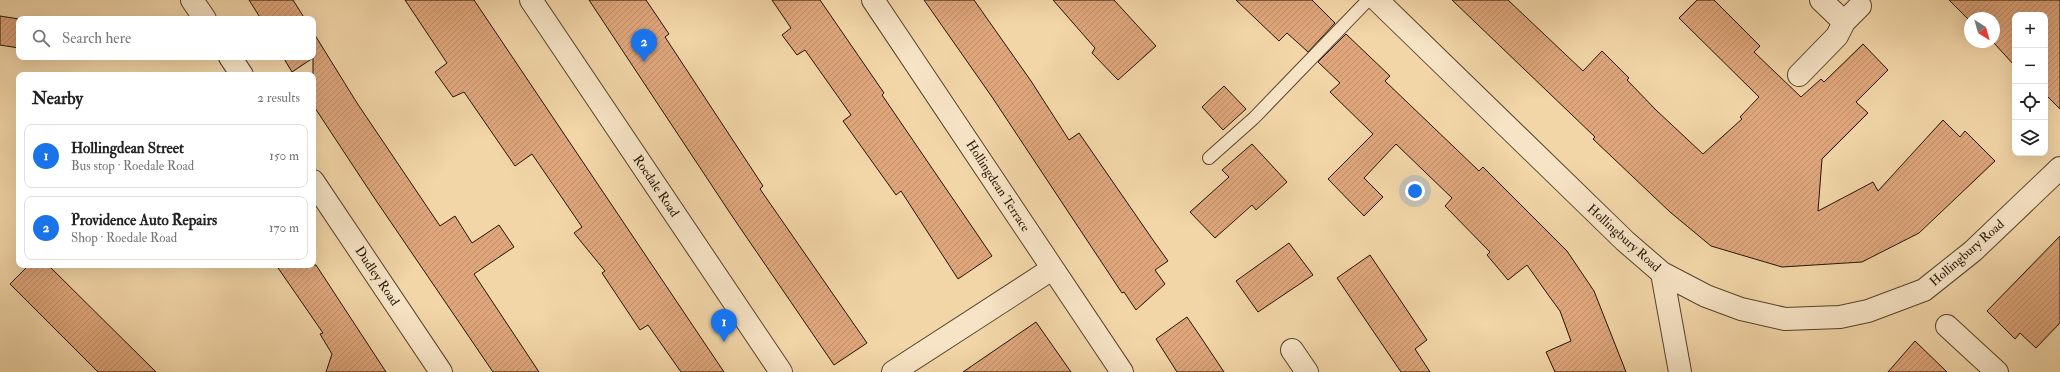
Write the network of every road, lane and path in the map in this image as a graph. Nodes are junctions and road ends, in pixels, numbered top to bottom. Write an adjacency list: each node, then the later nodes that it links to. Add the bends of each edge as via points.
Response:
1 (192, 0): 8 (street)
2 (531, 0): 21 (street, Roedale Road)
3 (874, 0): 16 (street, Hollingdean Terrace)
4 (1368, 0): 13 (lane, via 1254,118)
5 (1377, 0): 17 (street, Hollingbury Road, via 1625,241)
6 (1821, 0): 9 (street)
7 (1860, 6): 9 (street)
8 (203, 16)
9 (1844, 22): 12 (street, via 1838,36)
10 (232, 60): 11 (street)
11 (240, 72)
12 (1799, 75)
13 (1209, 158)
14 (2060, 168): 17 (street, Hollingbury Road, via 1950,271 1924,290 1868,311 1840,317 1785,319 1734,307 1706,296)
15 (316, 184): 20 (street, Dudley Road)
16 (1052, 269): 22 (street); 23 (street, Hollingdean Terrace)
17 (1662, 273): 25 (street)
18 (1947, 326): 26 (street)
19 (1292, 350): 24 (street)
20 (442, 372)
21 (781, 372)
22 (893, 372)
23 (1122, 372)
24 (1306, 372)
25 (1680, 372)
26 (1997, 372)

